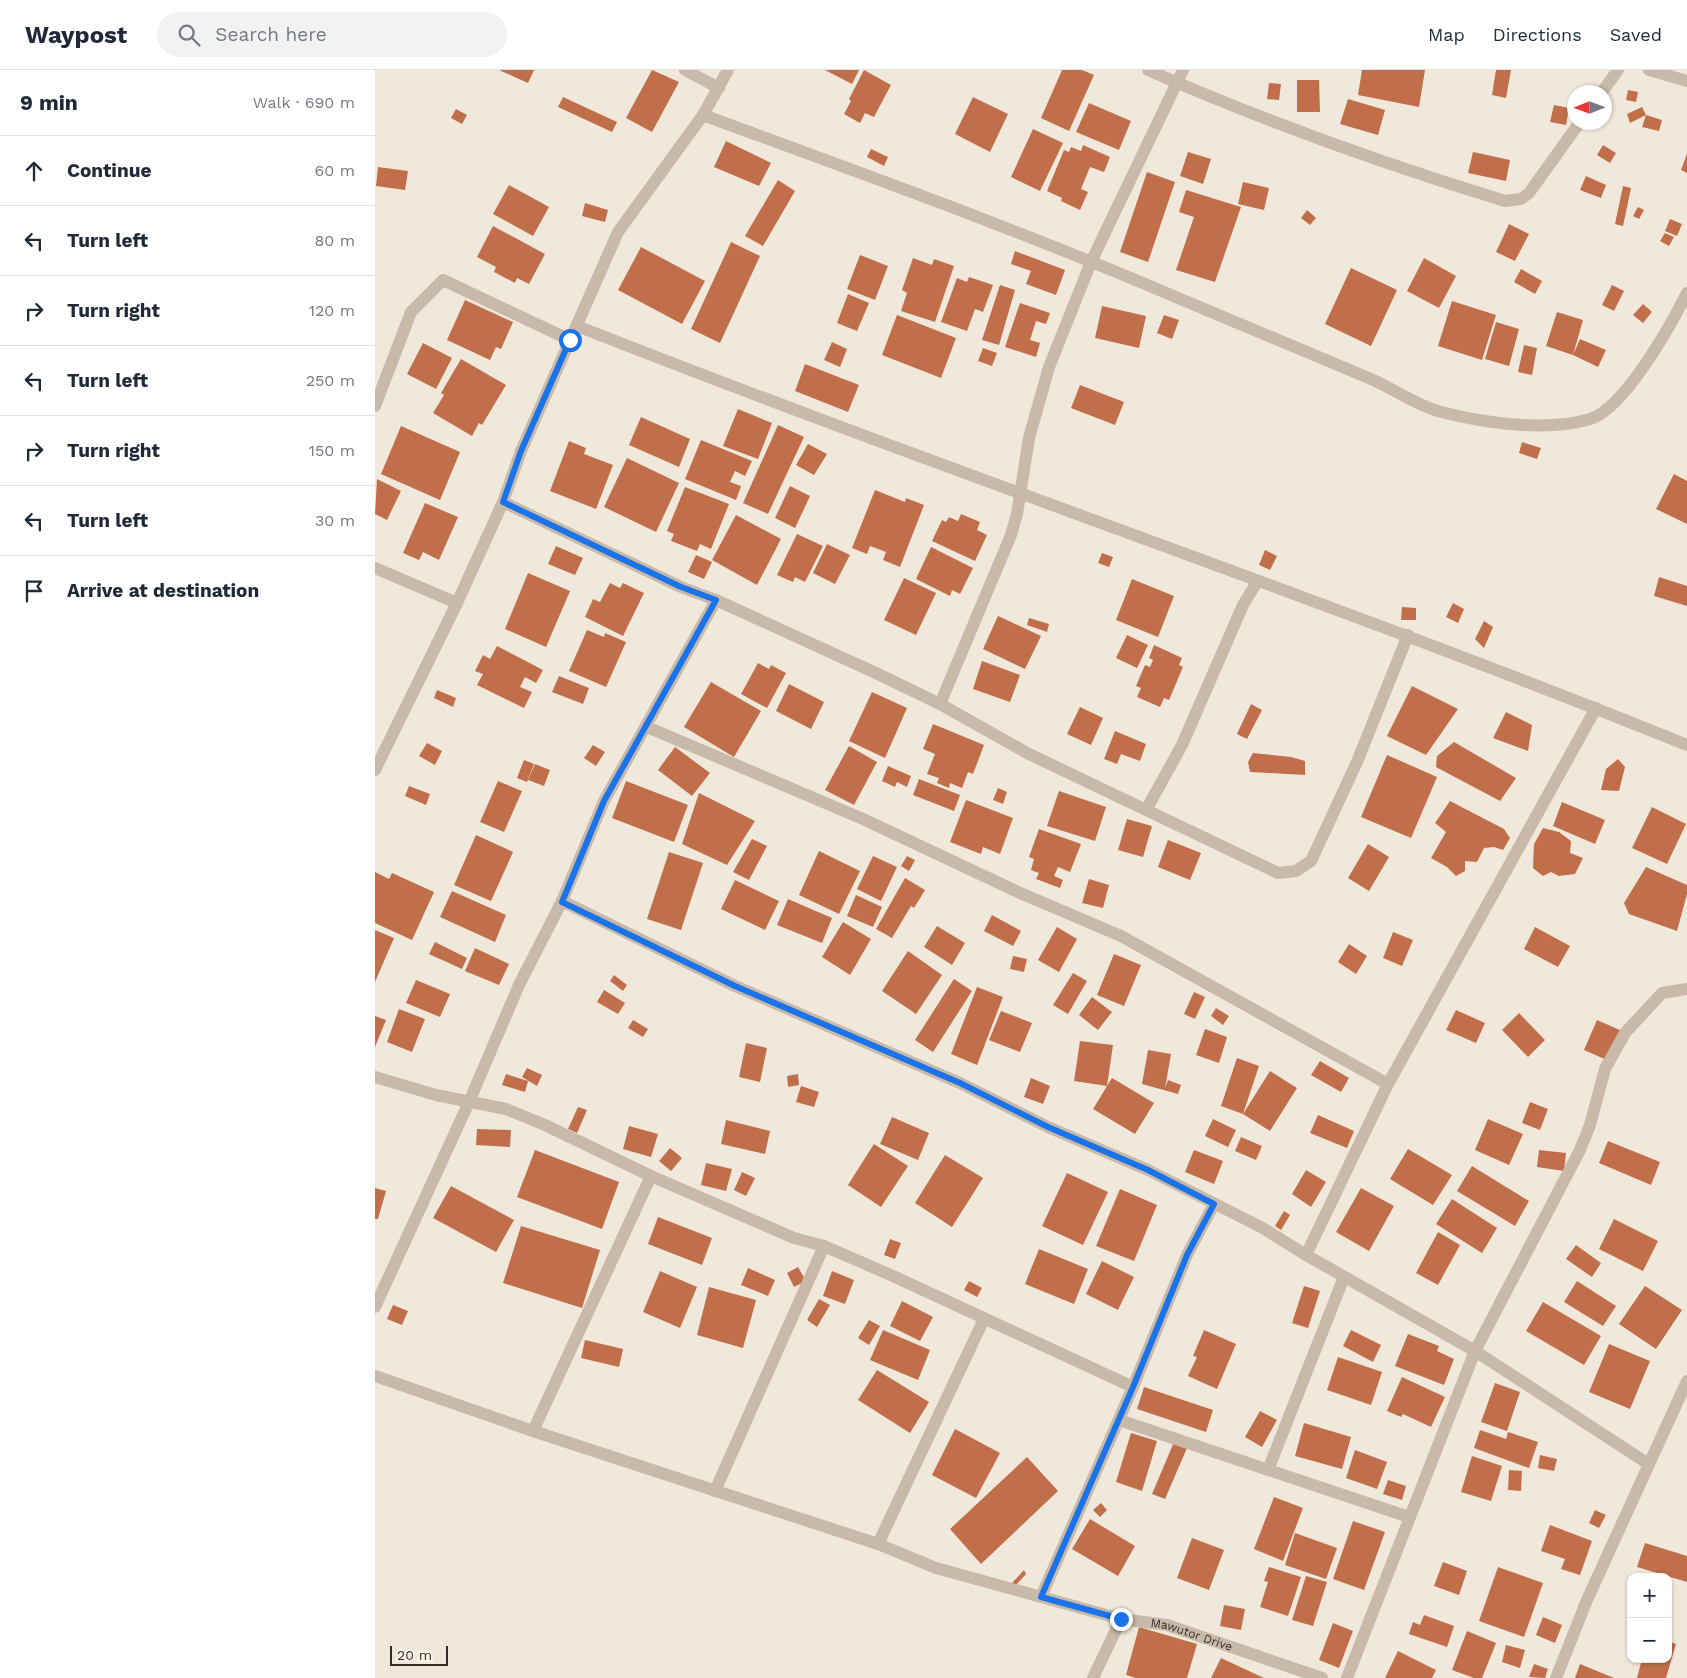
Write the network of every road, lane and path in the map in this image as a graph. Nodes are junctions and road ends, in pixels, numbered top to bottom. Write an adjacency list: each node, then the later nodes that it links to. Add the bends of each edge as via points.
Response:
1 (685, 70): 10 (street)
2 (727, 70): 10 (street)
3 (1147, 70): 8 (street)
4 (1183, 70): 8 (street)
5 (1619, 70): 9 (street)
6 (1649, 70): 7 (street)
7 (1687, 81)
8 (1177, 83): 12 (street, via 1409,172 1505,201 1521,199 1529,193); 13 (street)
9 (1607, 85)
10 (719, 88): 11 (street)
11 (703, 114): 13 (street); 15 (street, via 618,232)
12 (1574, 130)
13 (1091, 262): 14 (street, via 1377,382 1438,412 1505,425 1549,425 1591,419 1613,406 1667,332); 18 (street, via 1049,367 1029,438)
14 (1687, 294)
15 (577, 326): 16 (street); 18 (street, via 721,383)
16 (570, 340): 17 (street, via 443,280 411,312); 19 (street, via 521,451)
17 (375, 406)
18 (1020, 492): 21 (street); 25 (street, via 1011,535)
19 (503, 502): 22 (street, via 681,587); 23 (street)
20 (375, 568): 23 (street)
21 (1257, 582): 24 (street); 30 (street, via 1243,605 1182,744)
22 (716, 600): 25 (street); 27 (street)
23 (457, 603): 29 (street)
24 (1408, 635): 26 (street); 30 (street, via 1357,762 1311,861 1296,871 1278,873)
25 (939, 704): 30 (street, via 1029,754)
26 (1596, 708): 28 (street); 34 (street)
27 (647, 727): 31 (street, via 604,801); 34 (street, via 863,819 1121,936)
28 (1687, 745)
29 (375, 770)
30 (1146, 810)
31 (562, 902): 35 (street, via 519,985); 37 (street, via 735,986 960,1083)
32 (1687, 990): 43 (street, via 1662,993 1625,1032 1605,1069 1580,1150)
33 (375, 1077): 35 (street)
34 (1388, 1084): 39 (street)
35 (469, 1102): 36 (street, via 506,1109); 41 (street)
36 (651, 1176): 38 (street, via 795,1238); 48 (street)
37 (1214, 1204): 39 (street, via 1261,1227); 46 (street, via 1187,1255)
38 (824, 1246): 42 (street); 51 (street)
39 (1306, 1256): 40 (street)
40 (1344, 1277): 43 (street); 50 (street)
41 (375, 1307)
42 (984, 1319): 46 (street); 53 (street)
43 (1475, 1351): 49 (street); 52 (street)
44 (375, 1376): 48 (street, Mawutor Drive)
45 (1687, 1381): 49 (street)
46 (1133, 1387): 47 (street)
47 (1119, 1420): 50 (street); 54 (street)
48 (533, 1431): 51 (street, Mawutor Drive)
49 (1647, 1463): 59 (street)
50 (1268, 1470): 52 (street)
51 (715, 1491): 53 (street, Mawutor Drive)
52 (1409, 1517): 58 (street)
53 (878, 1544): 54 (street, Mawutor Drive, via 936,1568)
54 (1041, 1597): 55 (street, Mawutor Drive)
55 (1121, 1619): 56 (street); 57 (street, Mawutor Drive, via 1167,1625)
56 (1093, 1678)
57 (1322, 1678)
58 (1347, 1678)
59 (1556, 1678)

